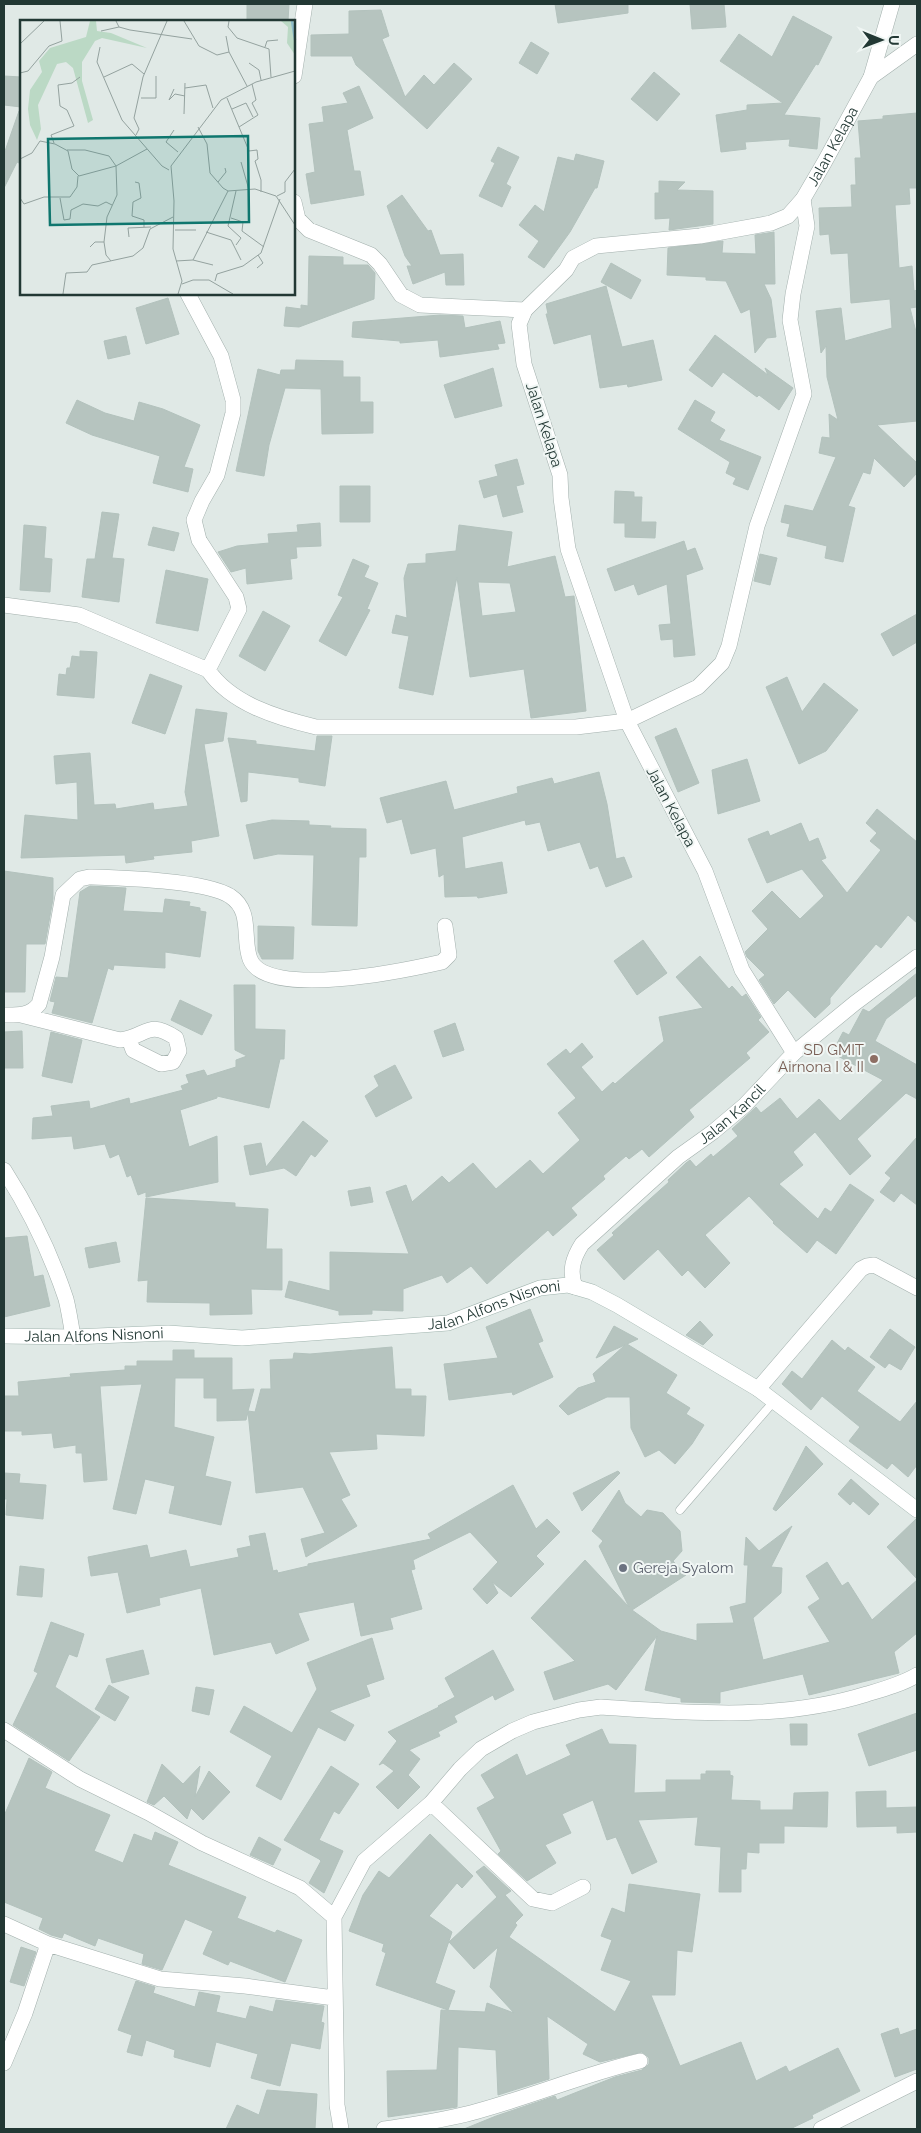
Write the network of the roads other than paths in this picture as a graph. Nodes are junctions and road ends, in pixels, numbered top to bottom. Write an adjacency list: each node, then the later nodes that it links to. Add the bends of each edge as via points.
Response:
1 (305, 4): 4 (street)
2 (892, 4): 5 (street, Jalan Kelapa)
3 (917, 44): 5 (street)
4 (295, 69)
5 (871, 77): 6 (street, Jalan Kelapa)
6 (803, 198): 9 (street, Jalan Kelapa, via 788,216 771,224 700,236 596,246 572,258 566,270); 12 (street, via 807,226 790,320 804,394 757,526 729,646 722,663 698,687)
7 (295, 205): 9 (street, via 301,224 309,230 371,255 406,300 427,306)
8 (189, 295): 11 (street, via 221,356 233,400 233,413 217,475 194,520 199,540 239,603 236,618)
9 (526, 310): 12 (street, Jalan Kelapa, via 519,324 524,364 560,475 568,549)
10 (4, 605): 11 (street, via 79,615)
11 (208, 670): 12 (street, via 238,699 288,720 316,727 576,727)
12 (627, 721): 18 (street, Jalan Kelapa, via 705,871 742,970)
13 (445, 926): 16 (street, via 448,955 442,962 357,978 280,978 256,968 248,951 244,914 232,897 207,886 119,878 80,879 62,895 52,956 39,1004 34,1010)
14 (917, 957): 18 (street, Jalan Kancil)
15 (4, 1015): 16 (street)
16 (21, 1015): 17 (street, via 120,1040)
17 (129, 1039)
18 (794, 1053): 20 (street, Jalan Kancil, via 745,1105 678,1157 582,1244 572,1269)
19 (4, 1170): 23 (street, via 45,1248 66,1299)
20 (575, 1287): 23 (street, Jalan Alfons Nisnoni, via 553,1285 540,1288 448,1323 242,1338 168,1333); 24 (street, Jalan Alfons Nisnoni, via 617,1305)
21 (917, 1288): 24 (street, via 874,1265 867,1266)
22 (4, 1336): 23 (street, Jalan Alfons Nisnoni)
23 (73, 1336)
24 (758, 1389): 25 (street, Jalan Alfons Nisnoni)
25 (774, 1400): 26 (lane); 27 (street, Jalan Alfons Nisnoni)
26 (680, 1510)
27 (917, 1510)
28 (917, 1675): 30 (street, via 876,1692 819,1707 744,1714 601,1707 570,1712 533,1722 481,1749)
29 (4, 1730): 32 (street, via 80,1779 202,1843 300,1888)
30 (431, 1803): 31 (street, via 533,1899 552,1902); 32 (street, via 364,1861)
31 (583, 1887)
32 (334, 1917): 35 (street)
33 (4, 1924): 34 (street)
34 (48, 1944): 35 (street, via 160,1979); 37 (street)
35 (334, 1998): 39 (street)
36 (640, 2062): 40 (street, via 606,2069 479,2111)
37 (4, 2063)
38 (917, 2081): 41 (street)
39 (341, 2129)
40 (384, 2129)
41 (821, 2129)

